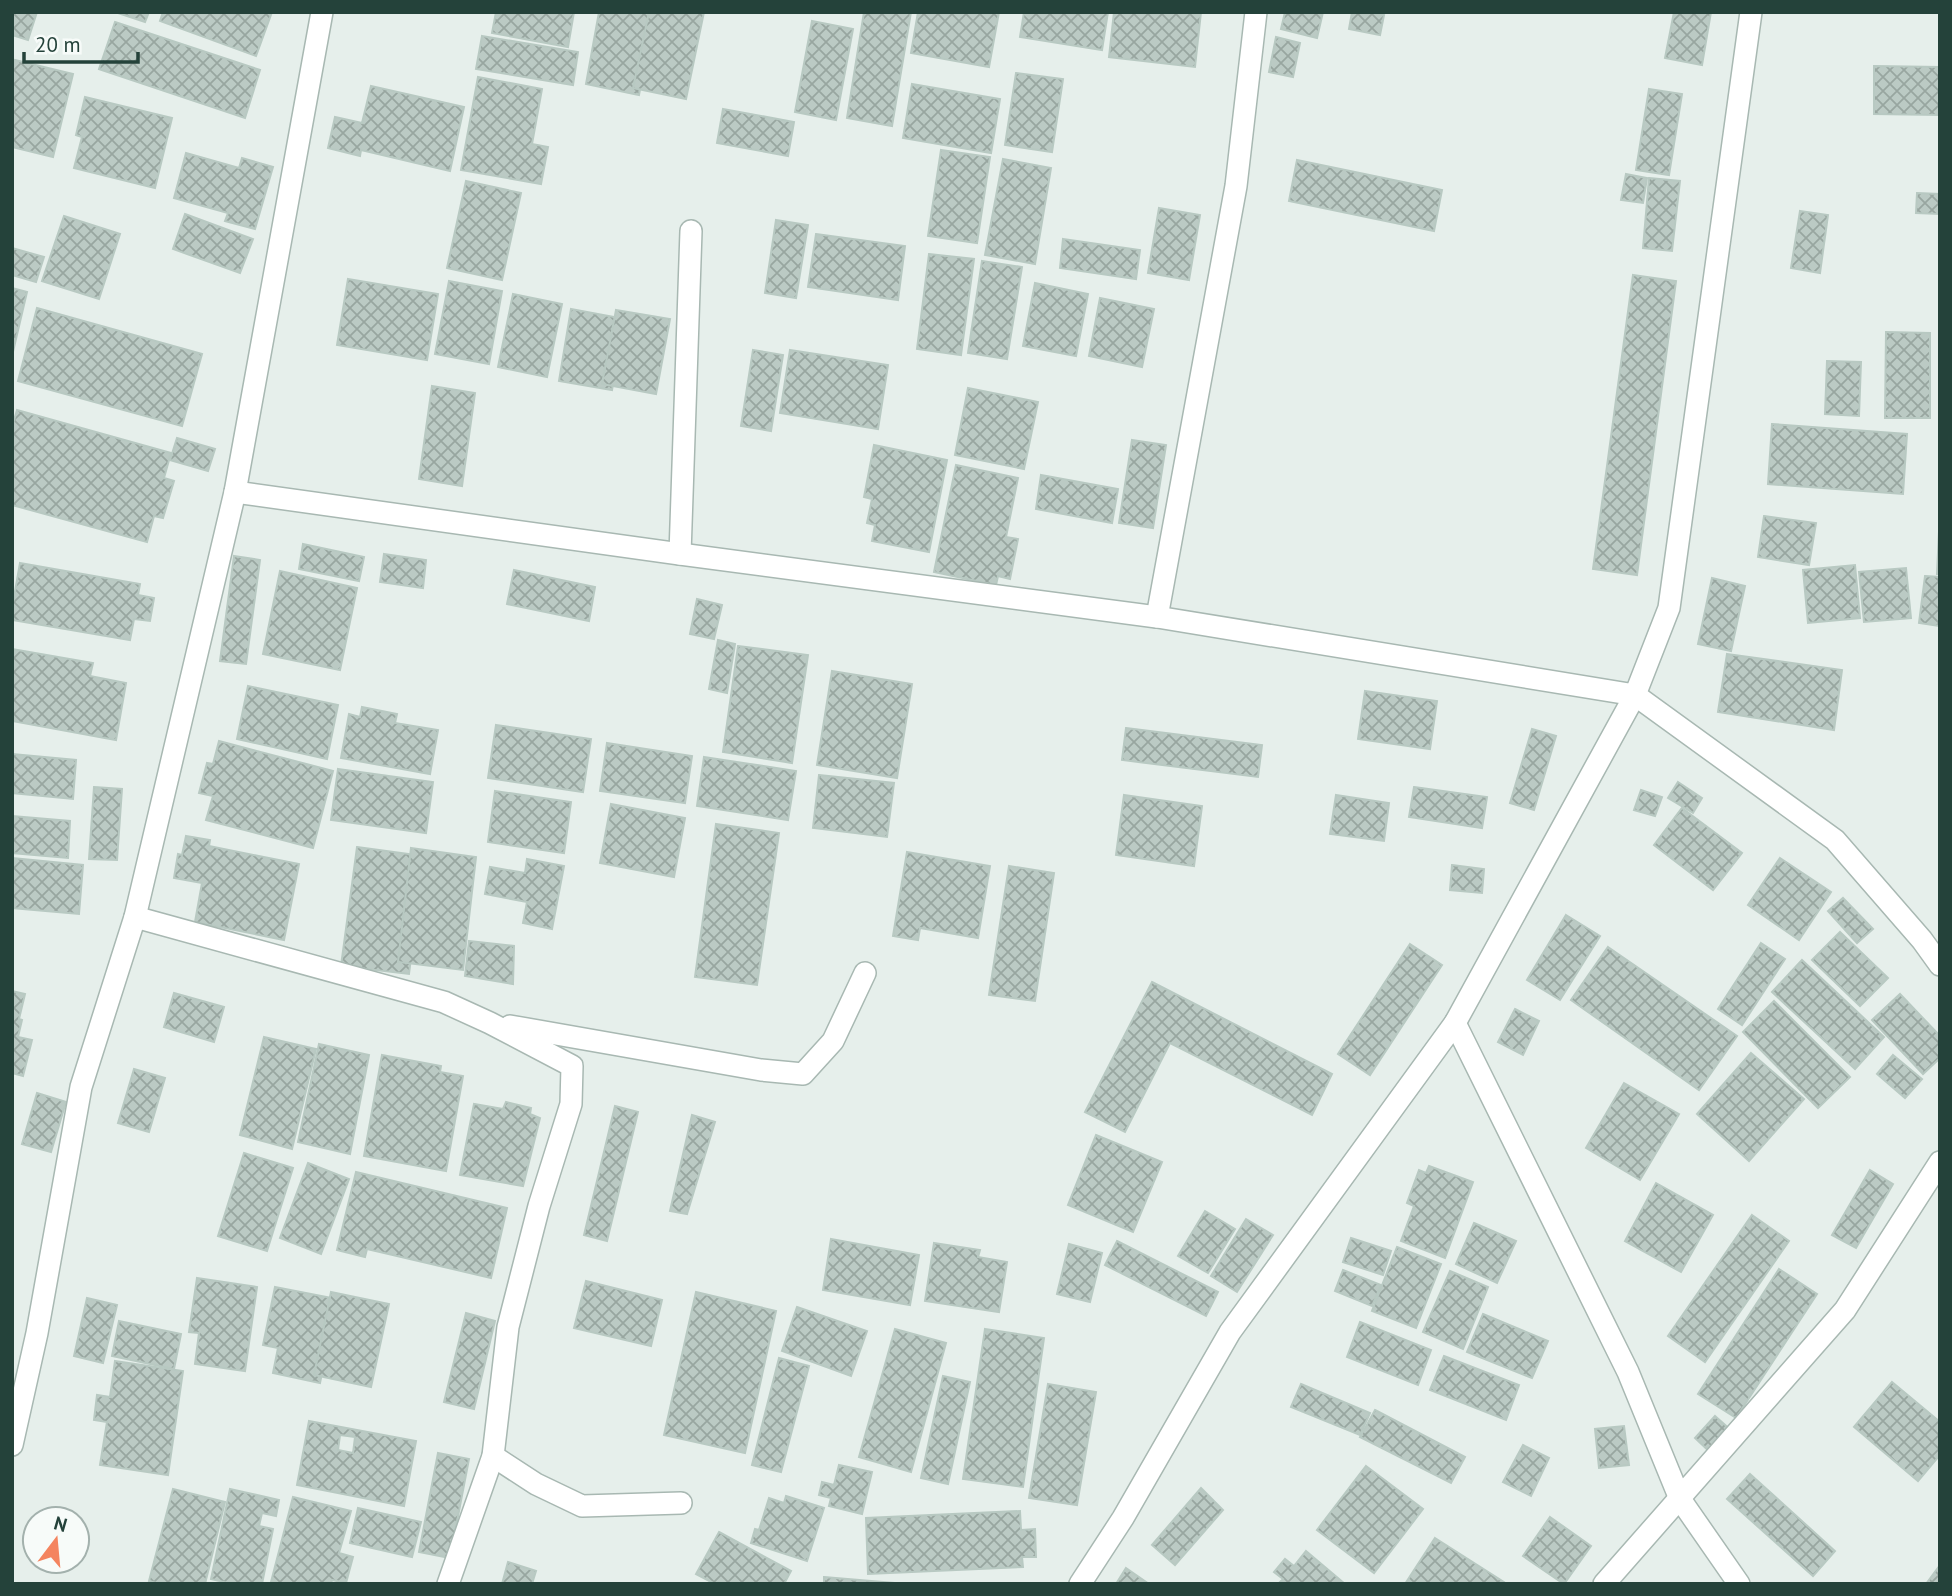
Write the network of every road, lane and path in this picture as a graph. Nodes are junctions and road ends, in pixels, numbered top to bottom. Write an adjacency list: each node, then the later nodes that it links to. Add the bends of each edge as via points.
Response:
1 (322, 12): 5 (street)
2 (1256, 12): 7 (street, via 1236,186)
3 (1751, 12): 8 (street, via 1669,608)
4 (691, 231): 6 (street)
5 (235, 492): 6 (street); 9 (street)
6 (680, 554): 7 (street)
7 (1157, 617): 8 (street)
8 (1635, 695): 10 (street, via 1835,840); 13 (street)
9 (135, 918): 12 (street, via 444,1002); 15 (street, via 80,1087 37,1333)
10 (1940, 965)
11 (865, 973): 12 (street, via 833,1041 803,1074)
12 (490, 1023): 16 (street, via 572,1066 571,1104 508,1327)
13 (1455, 1023): 17 (street, via 1628,1372); 20 (street, via 1230,1332)
14 (1940, 1162): 17 (street, via 1845,1310)
15 (12, 1445)
16 (494, 1456): 18 (street, via 536,1484 582,1506); 19 (street)
17 (1680, 1499): 21 (street); 22 (street)
18 (681, 1503)
19 (448, 1584)
20 (1080, 1584)
21 (1604, 1584)
22 (1739, 1584)

